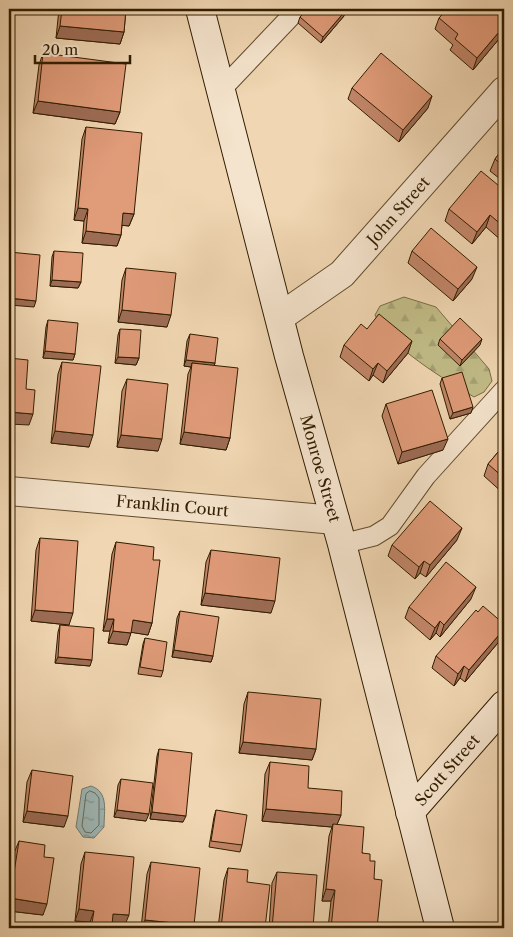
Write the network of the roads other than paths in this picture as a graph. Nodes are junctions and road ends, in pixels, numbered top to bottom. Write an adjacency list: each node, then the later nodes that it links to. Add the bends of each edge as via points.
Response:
1 (200, 9): 3 (main road, Monroe Street)
2 (298, 9): 3 (lane)
3 (220, 90): 5 (main road, Monroe Street)
4 (504, 90): 5 (main road, John Street, via 342,274)
5 (280, 318): 8 (main road, Monroe Street)
6 (504, 390): 8 (lane, via 426,476 390,526 374,536)
7 (9, 491): 8 (main road, Franklin Court)
8 (338, 532): 10 (main road, Monroe Street)
9 (504, 705): 10 (main road, Scott Street)
10 (410, 812): 11 (main road, Monroe Street)
11 (440, 928)

